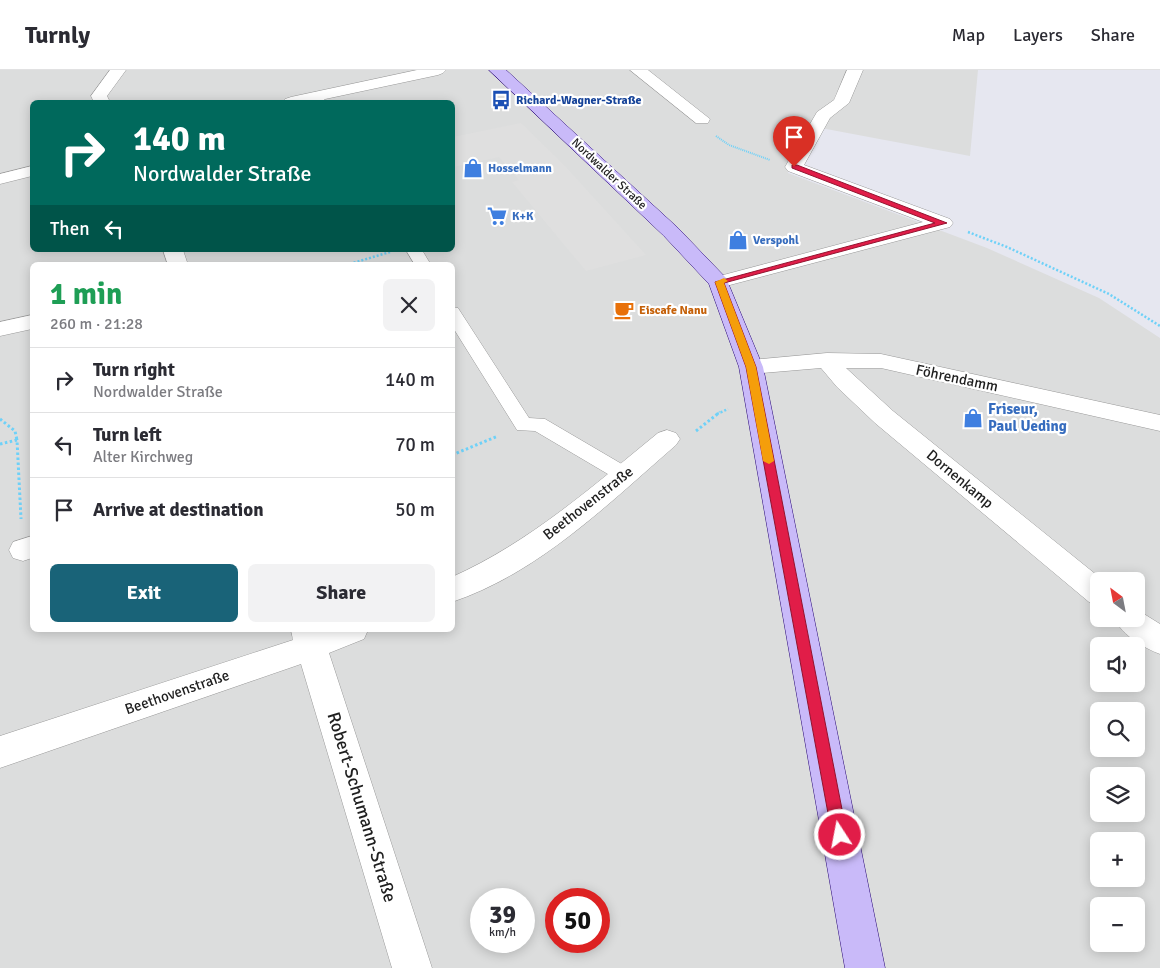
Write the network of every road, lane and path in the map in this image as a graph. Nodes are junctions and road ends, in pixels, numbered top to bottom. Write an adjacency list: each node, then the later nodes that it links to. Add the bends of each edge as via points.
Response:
1 (118, 70): 7 (street, via 99,96)
2 (438, 70): 6 (street)
3 (497, 70): 15 (main road, Nordwalder Straße, via 671,232)
4 (638, 70): 8 (street)
5 (855, 70): 9 (street, via 841,103 823,115)
6 (318, 99)
7 (101, 100)
8 (702, 119): 9 (path, via 708,130 729,145)
9 (794, 167): 12 (street)
10 (30, 172): 11 (street)
11 (0, 179)
12 (943, 223): 15 (street); 18 (path, via 1007,247 1109,294)
13 (388, 252): 14 (path)
14 (356, 262)
15 (719, 282): 21 (main road, Nordwalder Straße)
16 (455, 317): 25 (lane)
17 (30, 322): 19 (street)
18 (1160, 326)
19 (0, 329)
20 (827, 360): 21 (street, Föhrendamm); 24 (street, Föhrendamm, via 881,361); 32 (street, Dornenkamp, via 845,382 884,416)
21 (751, 367): 22 (main road, Nordwalder Straße)
22 (757, 398): 26 (path, via 718,413 690,437); 40 (main road, Nordwalder Straße)
23 (0, 419): 27 (path, via 15,431)
24 (1160, 423)
25 (524, 425): 29 (path); 30 (lane, via 538,424)
26 (668, 439): 30 (street, Beethovenstraße)
27 (17, 440): 28 (path); 31 (path)
28 (0, 444)
29 (455, 454)
30 (625, 474): 33 (street, Beethovenstraße, via 562,527 484,577)
31 (28, 548)
32 (1090, 587)
33 (455, 589)
34 (1142, 628): 37 (street)
35 (342, 632): 36 (street, Beethovenstraße)
36 (308, 638): 38 (street, Beethovenstraße); 39 (street, Robert-Schumann-Straße)
37 (1160, 641)
38 (0, 752)
39 (412, 968)
40 (865, 968)

